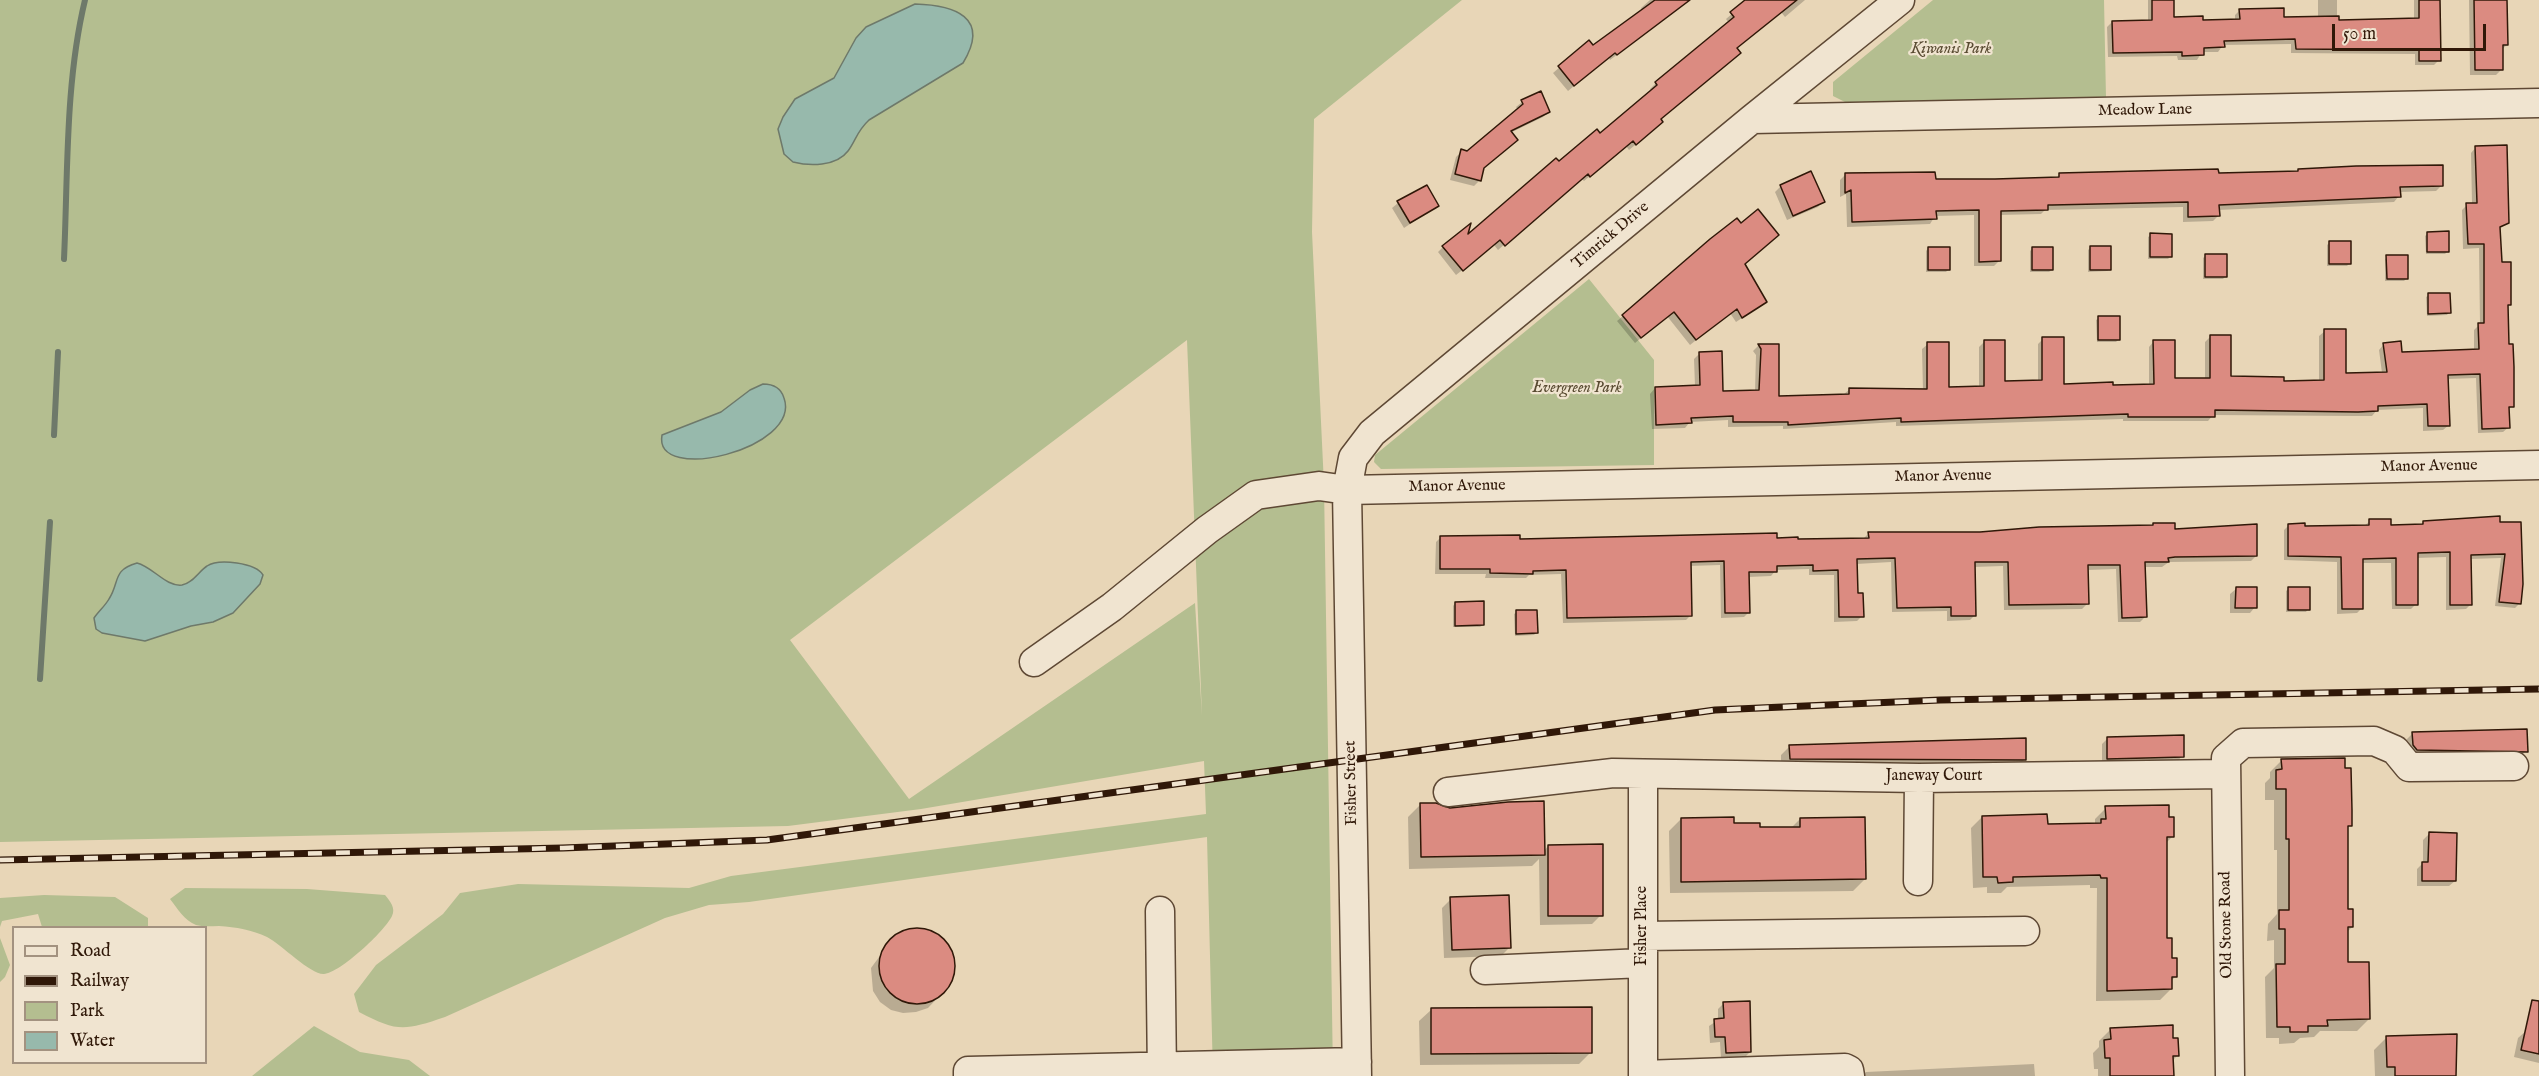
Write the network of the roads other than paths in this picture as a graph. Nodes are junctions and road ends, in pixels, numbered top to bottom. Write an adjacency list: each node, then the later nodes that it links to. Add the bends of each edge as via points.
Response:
1 (1900, 0): 3 (street, Timrick Drive)
2 (2539, 103): 3 (street, Meadow Lane)
3 (1752, 119): 5 (street, Timrick Drive, via 1372,433 1353,458)
4 (2539, 465): 5 (street, Manor Avenue)
5 (1347, 490): 6 (street, Manor Avenue, via 1319,486 1256,495); 17 (street, Fisher Street)
6 (1034, 662)
7 (2514, 766): 8 (street, via 2409,767 2396,750 2374,741 2243,743 2226,758)
8 (2224, 774): 10 (street, Janeway Court); 22 (street, Old Stone Road)
9 (1643, 775): 10 (street, Janeway Court); 11 (street, Janeway Court, via 1613,773); 15 (street, Fisher Place)
10 (1919, 778): 12 (street)
11 (1448, 792)
12 (1918, 881)
13 (1160, 911): 18 (street)
14 (2025, 931): 15 (street)
15 (1643, 949): 16 (street); 20 (street, Fisher Place)
16 (1485, 970)
17 (1357, 1069): 18 (street)
18 (1162, 1072): 19 (street, via 968,1071)
19 (968, 1076)
20 (1643, 1076): 21 (street, via 1845,1068)
21 (1850, 1076)
22 (2230, 1076)

